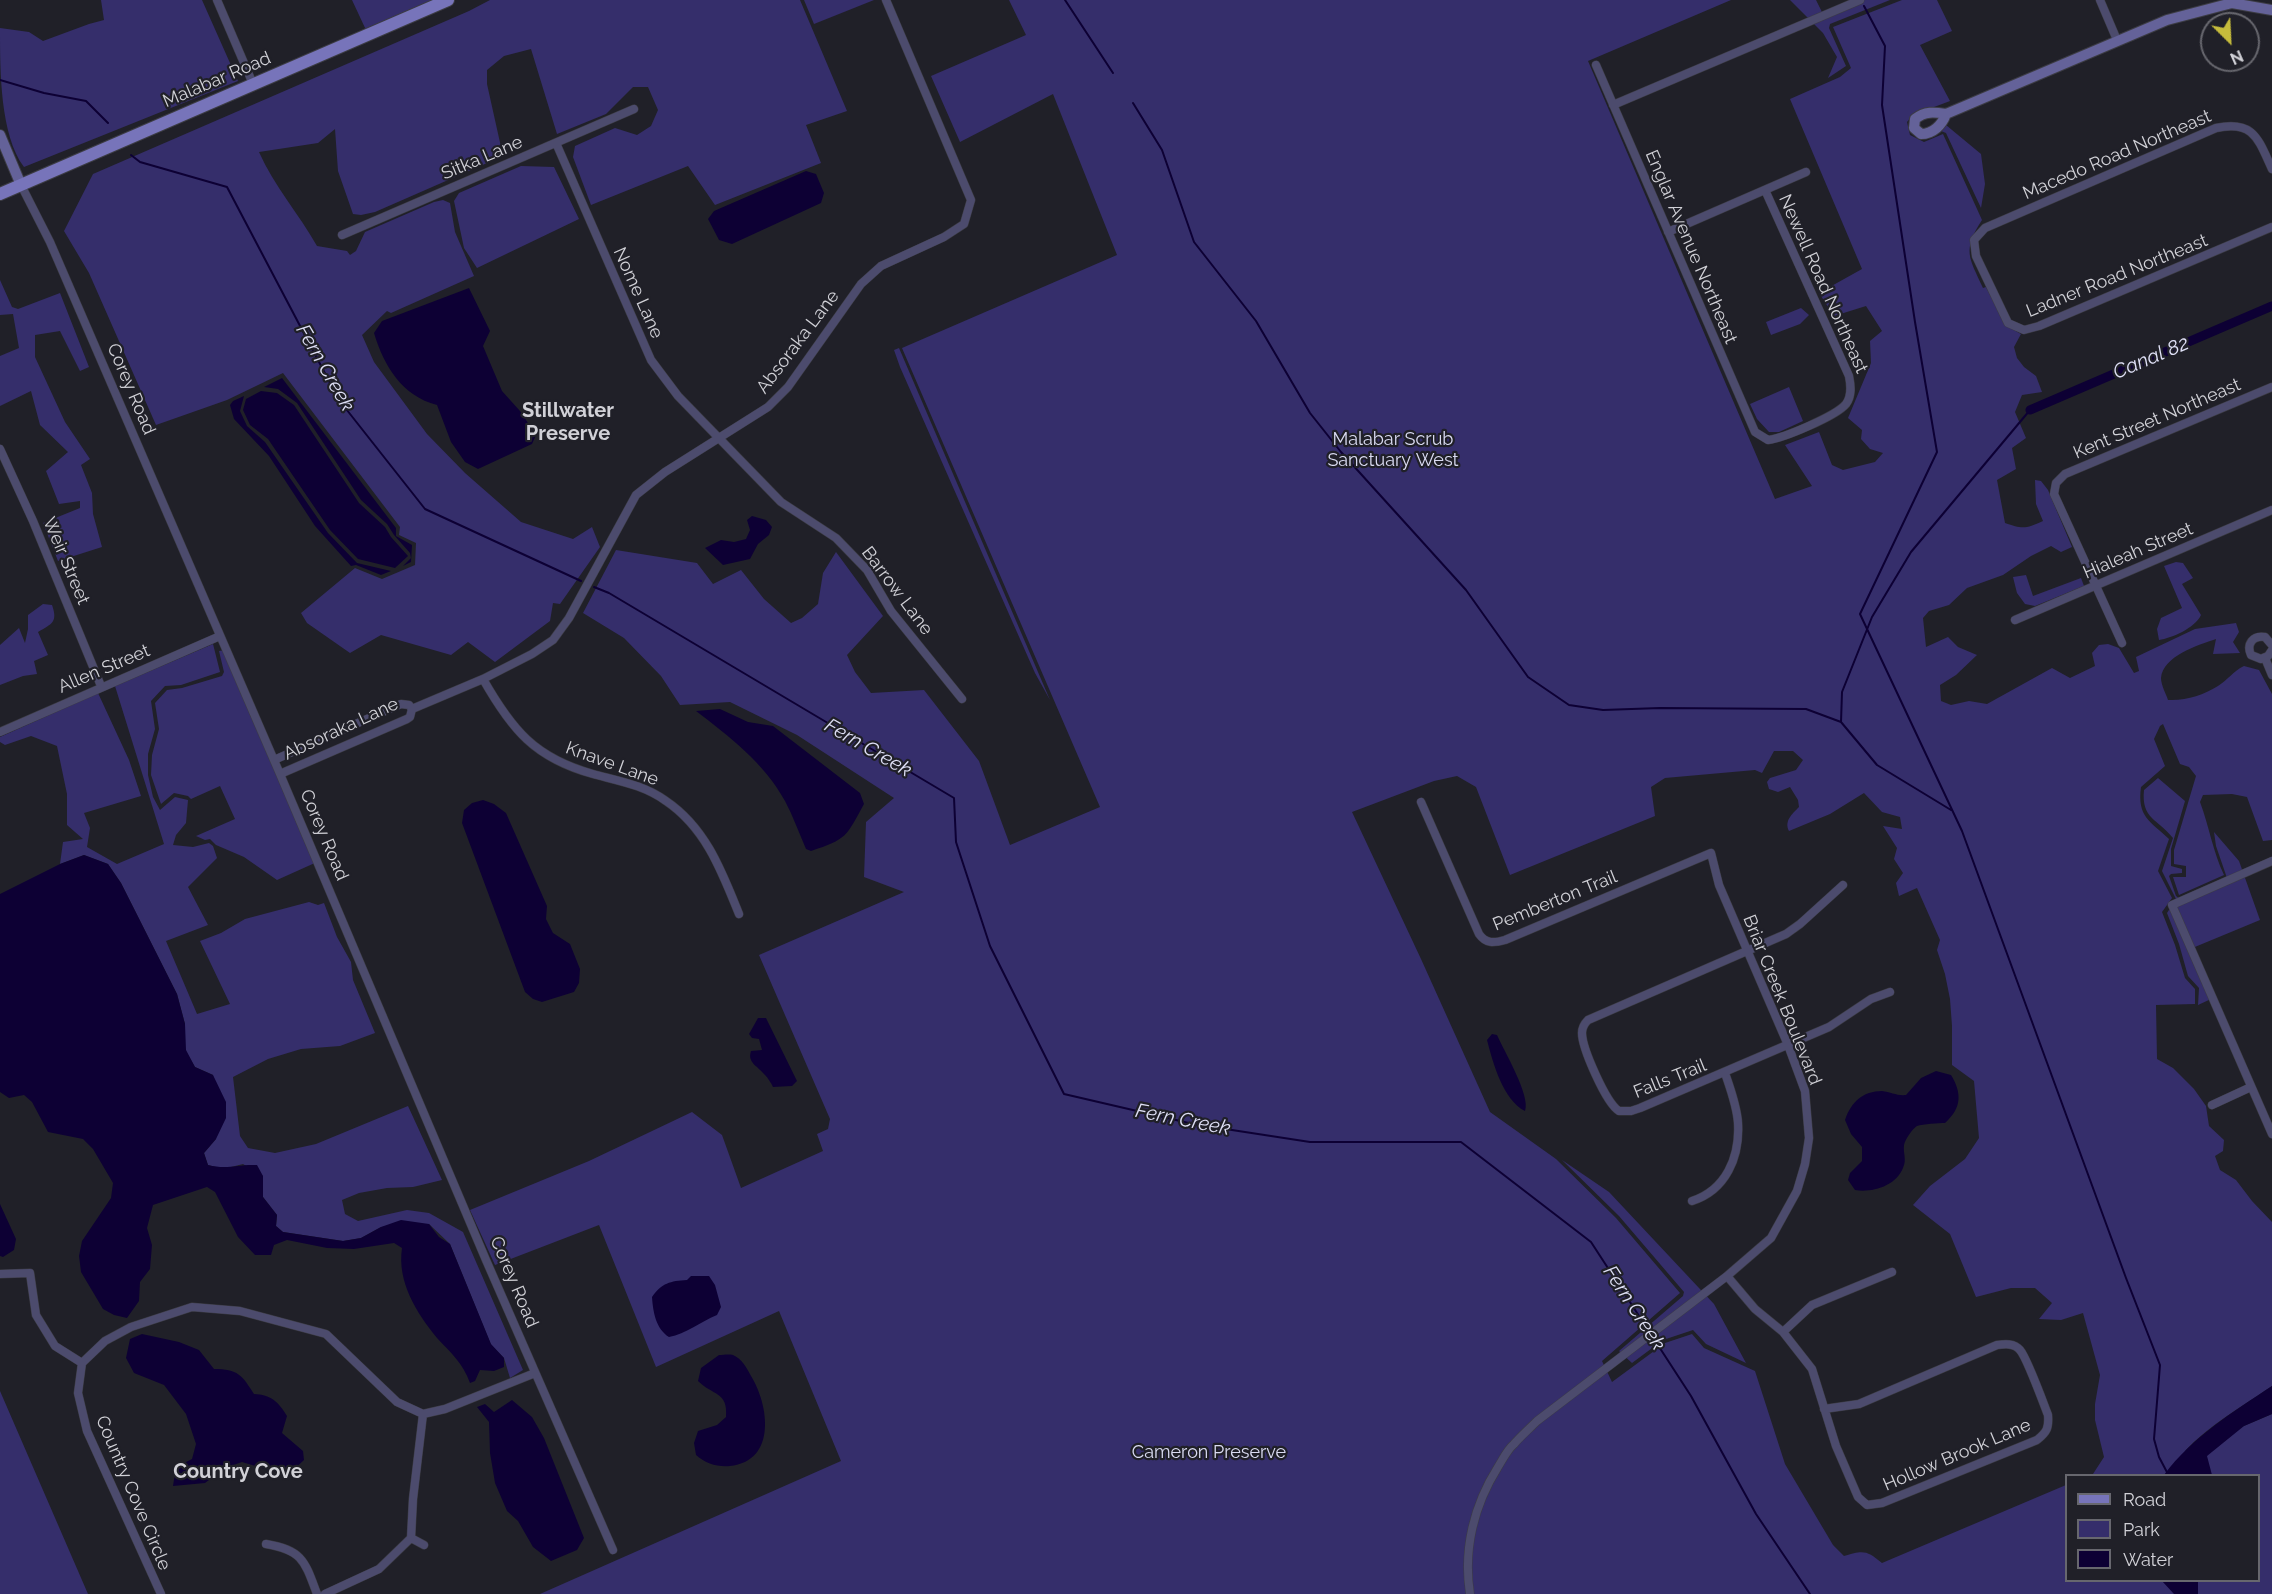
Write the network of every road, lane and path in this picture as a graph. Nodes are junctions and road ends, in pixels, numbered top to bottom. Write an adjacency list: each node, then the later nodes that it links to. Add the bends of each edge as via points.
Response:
1 (217, 0): 9 (street)
2 (448, 0): 9 (main road, Malabar Road)
3 (886, 0): 26 (street, Absoraka Lane, via 971,200 964,224 881,266 861,284 788,387 768,407)
4 (1860, 0): 10 (street)
5 (2100, 0): 7 (street)
6 (2272, 10): 7 (street, via 2232,3 2167,20)
7 (2117, 40): 12 (street)
8 (1596, 65): 10 (street, Englar Avenue Northeast)
9 (254, 84): 17 (main road, Malabar Road)
10 (1613, 105): 21 (street, Englar Avenue Northeast)
11 (634, 109): 14 (street, Sitka Lane)
12 (1946, 114)
13 (0, 135): 17 (street, Corey Road)
14 (556, 142): 22 (street, Sitka Lane); 26 (street, Nome Lane, via 651,360)
15 (2272, 169): 23 (street, Macedo Road Northeast, via 2257,137 2248,129 2232,124 2216,128 1985,228 1974,240)
16 (1806, 172): 18 (street)
17 (21, 184): 19 (main road, Malabar Road); 31 (street, Corey Road)
18 (1765, 190): 21 (street); 25 (street, Newell Road Northeast, via 1851,388 1845,404 1829,416 1775,439)
19 (0, 194)
20 (2272, 227): 23 (street, Ladner Road Northeast, via 2024,330 2008,322)
21 (1668, 232): 25 (street, Englar Avenue Northeast, via 1755,432)
22 (342, 235)
23 (1976, 256)
24 (2272, 387): 29 (street, Kent Street Northeast, via 2065,474 2056,483 2054,494)
25 (1762, 438)
26 (718, 439): 37 (street, Absoraka Lane, via 636,495 553,640); 39 (street, Barrow Lane, via 781,502 836,538 867,570 891,611)
27 (0, 449): 38 (street, Weir Street)
28 (2272, 510): 29 (street, Hialeah Street)
29 (2095, 586): 30 (street, Hialeah Street); 32 (street)
30 (2015, 620)
31 (220, 636): 38 (street, Allen Street); 44 (street, Corey Road)
32 (2122, 643)
33 (2272, 645): 35 (street, via 2261,636 2251,641 2252,655)
34 (2272, 650): 35 (street)
35 (2265, 658): 36 (street)
36 (2272, 675)
37 (483, 679): 40 (street, Absoraka Lane); 50 (street, Knave Lane, via 502,712 540,752 573,768 641,787 681,813 712,851)
38 (101, 686): 41 (street, Allen Street)
39 (962, 699)
40 (412, 709): 42 (street, Absoraka Lane, via 401,704); 43 (street, Absoraka Lane, via 407,719)
41 (0, 732)
42 (326, 737): 43 (street); 44 (street, Absoraka Lane)
43 (333, 751): 45 (street, Absoraka Lane)
44 (274, 760): 45 (street, Corey Road)
45 (280, 774): 64 (street, Corey Road)
46 (1421, 802): 47 (street, Pemberton Trail, via 1479,934 1489,942 1505,940)
47 (1711, 853): 51 (street, Briar Creek Boulevard, via 1719,885)
48 (2272, 861): 55 (street, via 2172,905)
49 (1842, 885): 51 (street, via 1786,934)
50 (739, 914)
51 (1748, 951): 53 (street, Briar Creek Boulevard); 54 (street, Falls Trail, via 1593,1016 1583,1029 1584,1044 1610,1103 1619,1111 1640,1108)
52 (1890, 992): 53 (street, Falls Trail)
53 (1788, 1045): 54 (street, Falls Trail); 61 (street, Briar Creek Boulevard, via 1805,1090 1809,1138 1805,1164 1797,1191 1771,1238)
54 (1725, 1073): 58 (street, via 1738,1121 1737,1148 1717,1188)
55 (2251, 1087): 56 (street); 57 (street)
56 (2212, 1105)
57 (2272, 1134)
58 (1692, 1201)
59 (1892, 1272): 62 (street, via 1812,1305)
60 (0, 1274): 63 (street, via 30,1273 36,1315 55,1346)
61 (1727, 1276): 62 (street, Hollow Brook Lane, via 1755,1309); 74 (street, Briar Creek Boulevard, via 1537,1421 1512,1445 1484,1489 1473,1522 1467,1577)
62 (1783, 1332): 65 (street, Hollow Brook Lane, via 1812,1369)
63 (82, 1363): 66 (street, via 105,1341 131,1327 192,1307 240,1311 326,1334 397,1402); 71 (street, Country Cove Circle, via 78,1393 87,1431)
64 (535, 1374): 66 (street); 70 (street, Corey Road)
65 (1824, 1409): 65 (street, Hollow Brook Lane, via 1858,1497 1874,1506 2037,1440 2049,1425 2023,1355 2005,1344 1859,1404)
66 (423, 1414): 67 (street)
67 (411, 1538): 69 (street); 73 (street, via 379,1569)
68 (266, 1544): 72 (street, via 287,1548 305,1564)
69 (424, 1545)
70 (613, 1550)
71 (161, 1594)
72 (317, 1594)
73 (325, 1594)
74 (1470, 1594)

